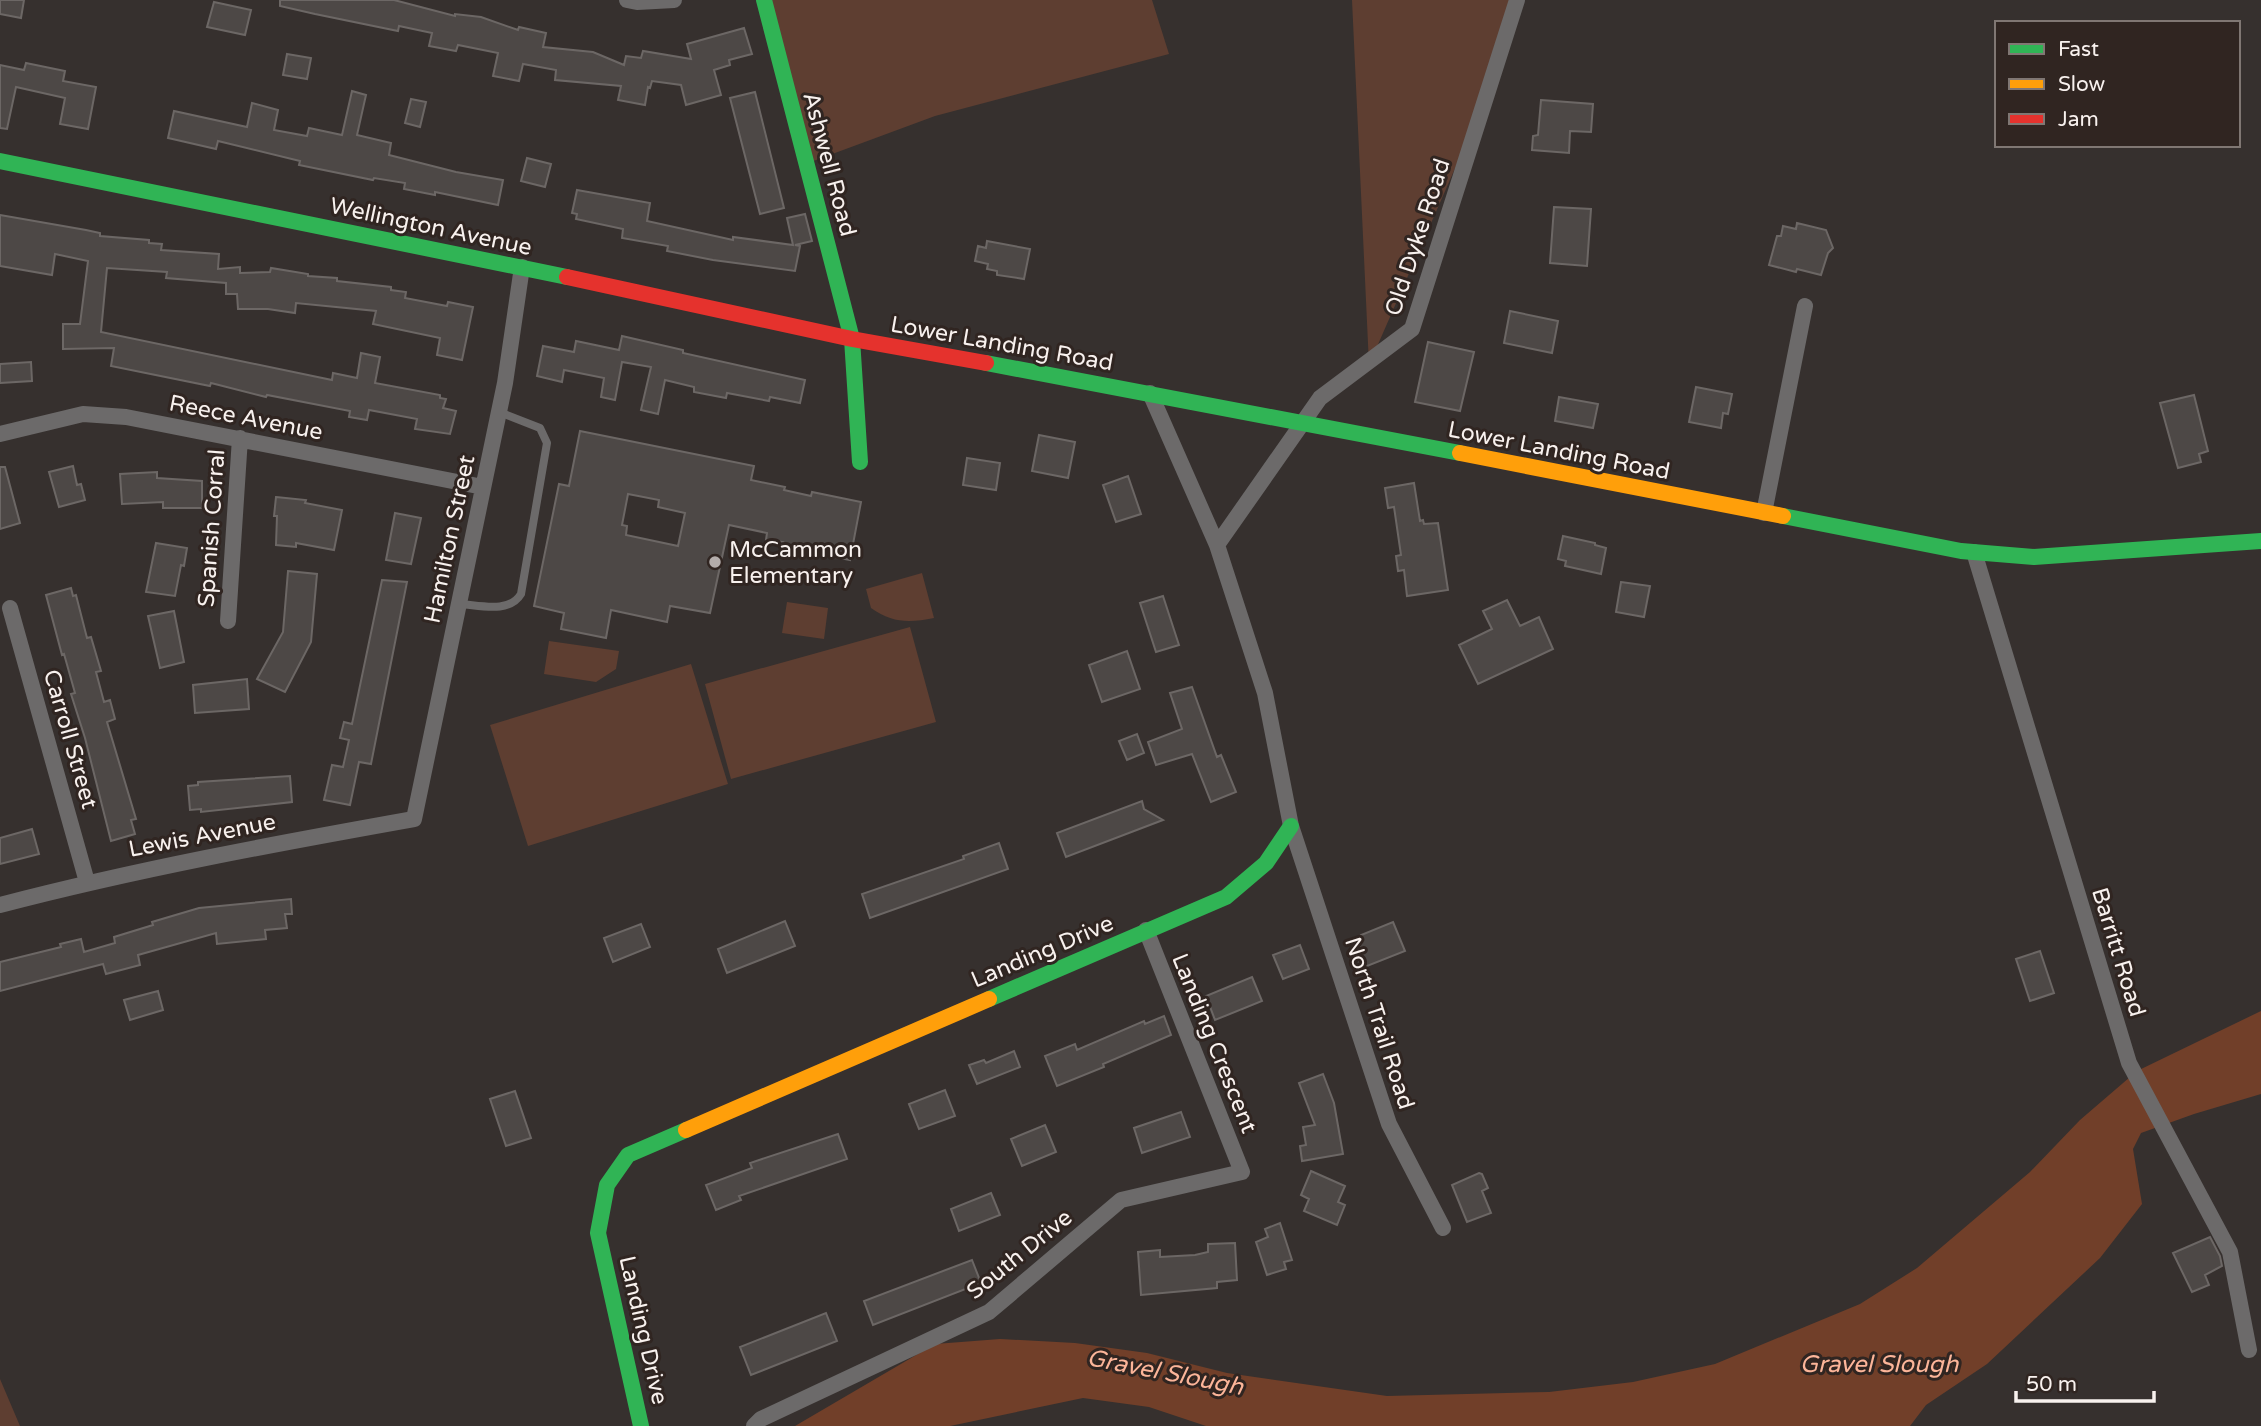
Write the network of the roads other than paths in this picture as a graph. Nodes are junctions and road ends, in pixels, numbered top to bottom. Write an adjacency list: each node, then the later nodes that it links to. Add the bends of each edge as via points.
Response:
1 (627, 0): 2 (street)
2 (674, 0)
3 (764, 0): 8 (street, Ashwell Road)
4 (1517, 0): 11 (street, Old Dyke Road, via 1412,329 1320,398)
5 (0, 160): 6 (street, Wellington Avenue)
6 (522, 267): 8 (street, Wellington Avenue); 10 (street, Hamilton Street)
7 (1805, 306): 16 (street)
8 (852, 339): 9 (street, Lower Landing Road); 14 (street, Ashwell Road)
9 (1150, 393): 11 (street, Lower Landing Road); 18 (street)
10 (499, 412): 15 (street, Hamilton Street); 20 (lane, via 540,428 547,443 521,594 506,607)
11 (1303, 424): 16 (street, Lower Landing Road); 18 (street, Old Dyke Road)
12 (0, 434): 13 (street, Reece Avenue, via 101,414)
13 (240, 438): 15 (street, Reece Avenue); 22 (street, Spanish Corral)
14 (860, 462)
15 (483, 487): 20 (street, Hamilton Street)
16 (1764, 513): 19 (street, Lower Landing Road)
17 (2261, 541): 19 (street, Lower Landing Road, via 2034,557)
18 (1217, 545): 24 (street, via 1265,693)
19 (1974, 552): 30 (street, Barritt Road, via 2129,1063 2230,1252)
20 (459, 604): 23 (street, Hamilton Street)
21 (10, 608): 25 (street, Carroll Street)
22 (228, 621)
23 (414, 820): 25 (street, Lewis Avenue, via 225,852)
24 (1291, 826): 27 (street, Landing Drive, via 1266,863 1226,897); 29 (street, North Trail Road, via 1390,1124)
25 (87, 882): 26 (street, Lewis Avenue)
26 (0, 905)
27 (1146, 930): 28 (street, Landing Crescent); 31 (street, Landing Drive, via 628,1155 607,1185 598,1233)
28 (1242, 1172): 32 (street, South Drive, via 1121,1200 989,1312)
29 (1443, 1228)
30 (2249, 1350)
31 (641, 1426)
32 (754, 1426)

